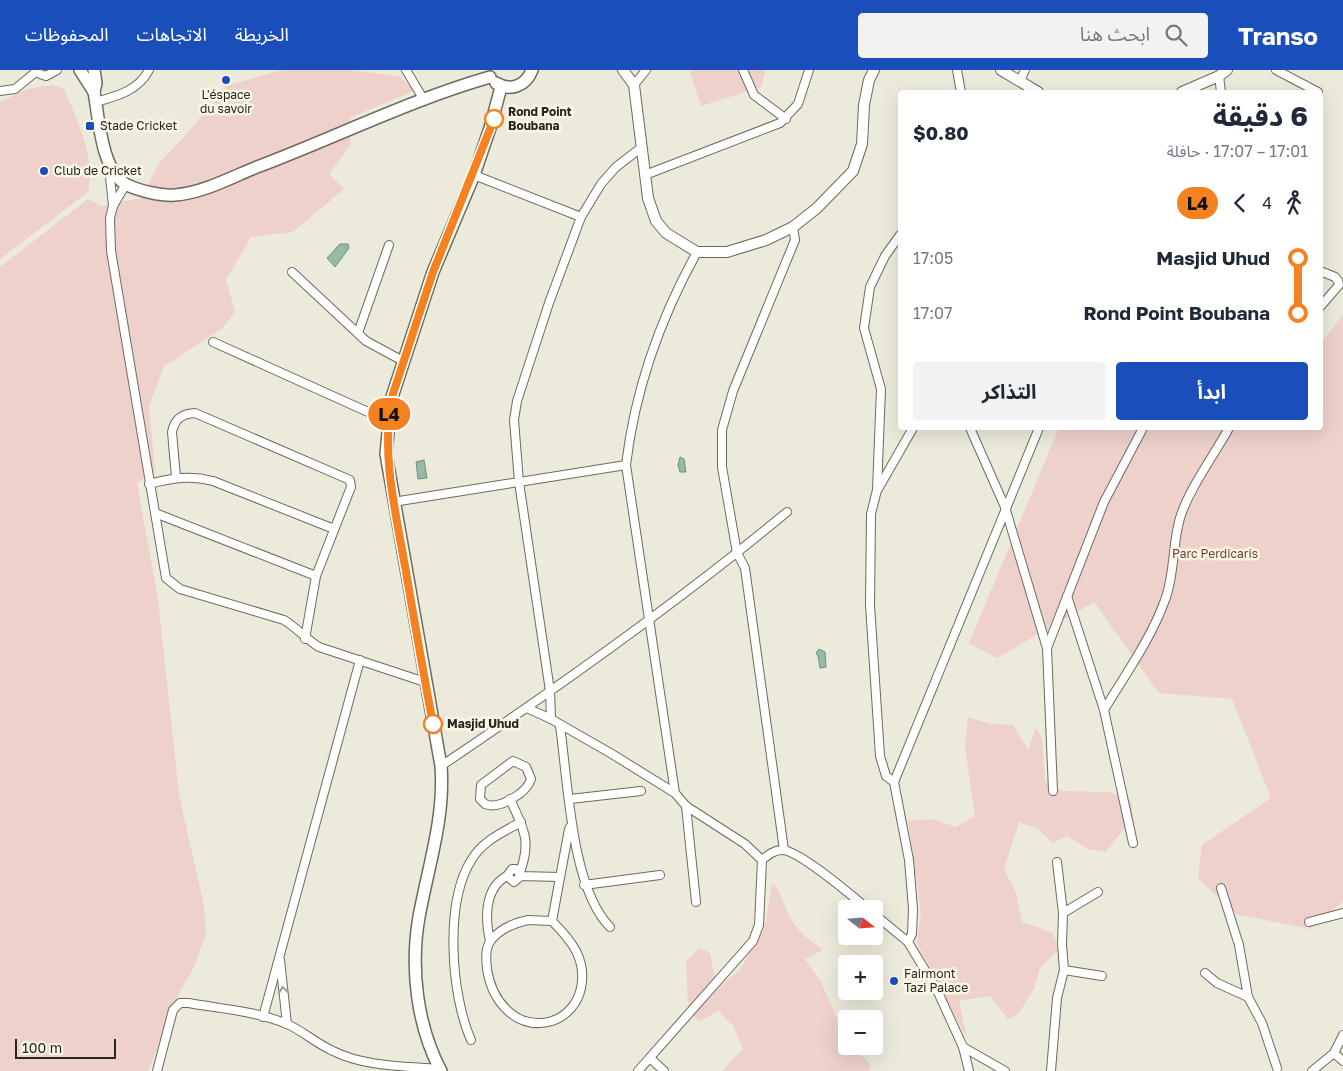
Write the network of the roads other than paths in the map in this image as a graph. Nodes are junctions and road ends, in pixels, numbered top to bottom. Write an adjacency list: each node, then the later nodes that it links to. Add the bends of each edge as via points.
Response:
1 (80, 70): 28 (main road)
2 (94, 70): 28 (main road)
3 (149, 70): 28 (street, via 138,85 120,95)
4 (406, 70): 29 (street)
5 (532, 70): 21 (main road, via 523,84)
6 (623, 70): 20 (street)
7 (646, 70): 20 (street)
8 (743, 70): 30 (street, via 754,96)
9 (809, 70): 30 (street, via 798,104)
10 (874, 70): 38 (street, via 864,105 862,144 853,171)
11 (957, 70): 23 (street)
12 (1001, 70): 19 (street)
13 (1025, 70): 19 (street)
14 (1276, 70): 27 (street)
15 (37, 71): 16 (street, via 42,76); 22 (street, via 14,89)
16 (54, 71)
17 (486, 72): 21 (main road); 29 (main road)
18 (1223, 73): 25 (street); 26 (street)
19 (1020, 81): 24 (street)
20 (634, 85): 31 (street)
21 (505, 87): 33 (main road)
22 (0, 90)
23 (960, 90)
24 (1035, 90)
25 (1186, 90)
26 (1220, 90)
27 (1313, 90)
28 (95, 97): 32 (main road)
29 (424, 100): 35 (main road, via 203,188 175,195 150,192)
30 (786, 119): 34 (street)
31 (642, 147): 34 (street); 37 (street, via 616,167 601,184)
32 (109, 167): 35 (main road); 36 (street)
33 (474, 175): 37 (street); 48 (main road, via 433,272)
34 (645, 175): 41 (street, via 650,210 656,221 666,233)
35 (126, 184): 36 (street)
36 (113, 206): 58 (street, via 111,251)
37 (582, 217): 57 (street, via 549,303 518,401 514,437)
38 (793, 227): 41 (street, via 766,240 727,252); 65 (street, via 795,240 733,391 722,430 722,467)
39 (898, 238): 59 (street, via 877,270 866,303 866,337 881,389)
40 (389, 244): 46 (street)
41 (696, 252): 55 (street, via 676,290 650,354 631,424)
42 (292, 272): 46 (street)
43 (1323, 272): 44 (street)
44 (1341, 280): 45 (street)
45 (1323, 303)
46 (358, 333): 48 (street, via 366,341)
47 (213, 342): 49 (street)
48 (403, 361): 49 (main road)
49 (388, 422): 60 (main road, via 386,454)
50 (912, 430): 59 (street)
51 (971, 430): 61 (street)
52 (1038, 430): 61 (street)
53 (1142, 430): 67 (street, via 1104,502)
54 (1228, 430): 75 (street, via 1180,516 1171,581 1165,600 1146,640)
55 (626, 465): 57 (street); 68 (street)
56 (176, 477): 58 (street); 64 (street, via 196,476 213,480); 64 (street, via 173,425 182,415 195,413 350,480 351,487)
57 (519, 482): 60 (street); 73 (street)
58 (149, 484): 63 (street)
59 (877, 490): 79 (street, via 871,514 870,605 880,756 886,776)
60 (394, 502): 72 (main road)
61 (1005, 508): 70 (street); 79 (street)
62 (787, 512): 65 (street)
63 (154, 513): 66 (street); 69 (street, via 165,572 174,586 272,615 293,626)
64 (334, 530): 66 (street)
65 (737, 553): 68 (street); 89 (street, via 744,568)
66 (316, 576): 69 (street)
67 (1068, 596): 70 (street); 75 (street)
68 (650, 619): 73 (street); 82 (street)
69 (305, 639): 71 (street)
70 (1047, 648): 81 (street)
71 (360, 660): 72 (street); 108 (street)
72 (425, 682): 78 (main road)
73 (550, 691): 74 (street); 76 (street)
74 (527, 708): 76 (street); 78 (street)
75 (1104, 710): 88 (street)
76 (551, 719): 77 (street)
77 (560, 726): 82 (street); 84 (street)
78 (441, 766): 121 (main road, via 443,793 419,919 416,964 423,1023)
79 (894, 782): 107 (street, via 909,860 913,909 912,934)
80 (641, 791): 84 (street)
81 (1053, 791)
82 (675, 793): 85 (street)
83 (510, 799): 83 (street, via 527,787 530,779 526,767 517,762 509,763 479,789 480,799 490,806); 86 (street)
84 (570, 799): 87 (street)
85 (686, 806): 90 (street, via 745,844); 99 (street)
86 (521, 822): 92 (street, via 527,849); 116 (street, via 495,837 477,853 465,874 458,900 454,938 459,1004)
87 (572, 824): 94 (street); 95 (street)
88 (1133, 843)
89 (784, 850): 90 (street, via 771,853); 98 (street, via 798,855)
90 (762, 860): 119 (street, via 759,925 753,941)
91 (1057, 862): 100 (street)
92 (521, 874): 94 (street); 106 (street, via 512,868 499,880 490,896 486,920)
93 (660, 876): 95 (street)
94 (559, 877): 102 (street)
95 (584, 885): 105 (street, via 598,916)
96 (1220, 888): 112 (street, via 1239,944)
97 (1098, 892): 100 (street)
98 (856, 900)
99 (696, 902)
100 (1063, 912): 109 (street)
101 (1343, 913): 104 (street)
102 (552, 921): 106 (street, via 514,923); 106 (street, via 576,948 583,980 572,1007 556,1020 527,1022 500,1004 489,981 485,959)
103 (883, 921): 107 (street)
104 (1309, 922)
105 (610, 927)
106 (490, 941)
107 (908, 942): 117 (street, via 937,990)
108 (279, 955): 113 (street); 114 (street, one-way to 108)
109 (1064, 970): 111 (street); 128 (street, via 1057,998)
110 (1205, 973): 112 (street, via 1217,983)
111 (1102, 976)
112 (1248, 997): 122 (street, via 1262,1023)
113 (262, 1017): 114 (street); 123 (street, via 189,1003 175,1006)
114 (288, 1024): 121 (street, via 333,1052 348,1057)
115 (1343, 1035): 118 (street)
116 (471, 1040)
117 (963, 1047): 126 (street); 127 (street)
118 (1334, 1053): 120 (street); 129 (street)
119 (650, 1058): 124 (street); 125 (street)
120 (1343, 1061)
121 (440, 1070)
122 (1277, 1070)
123 (157, 1071)
124 (638, 1071)
125 (664, 1071)
126 (970, 1071)
127 (1005, 1071)
128 (1051, 1071)
129 (1312, 1071)

